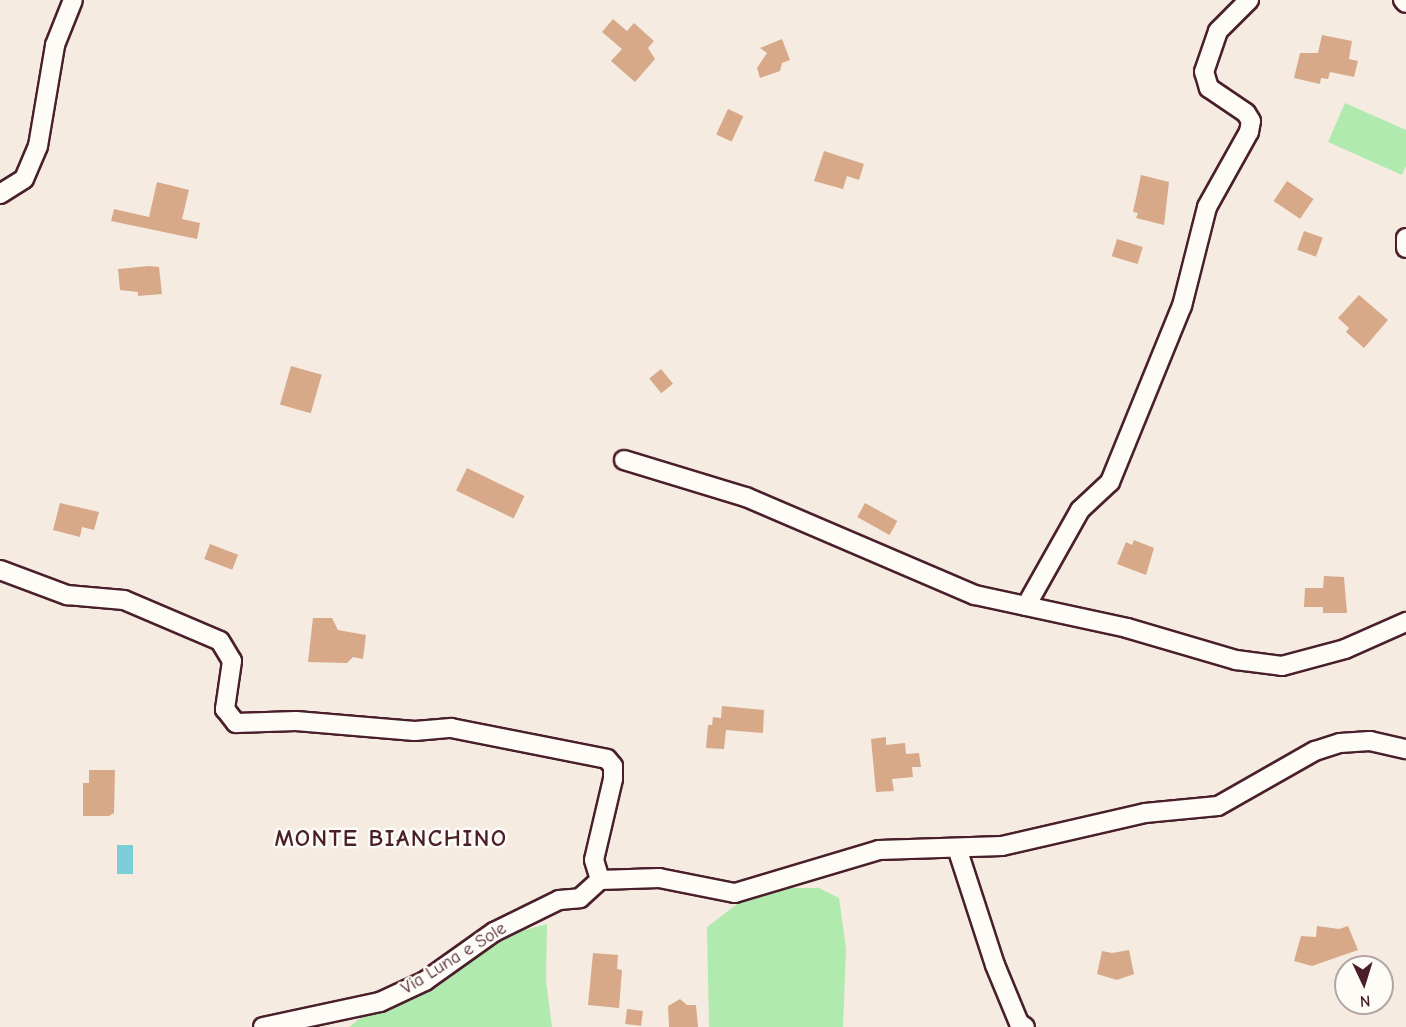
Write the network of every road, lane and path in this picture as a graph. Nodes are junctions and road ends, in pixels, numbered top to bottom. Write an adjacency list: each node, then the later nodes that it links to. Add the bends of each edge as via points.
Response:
1 (73, 0): 3 (street, via 55,45 38,146 24,179)
2 (1249, 0): 8 (street, via 1218,31 1204,72 1209,88 1246,113 1251,121 1249,132 1207,207 1182,306 1110,482 1080,510)
3 (0, 194)
4 (1406, 238): 5 (street)
5 (1406, 248)
6 (624, 460): 8 (street, via 746,496 975,595)
7 (0, 570): 12 (street, via 67,595 124,600 176,620 226,646 232,661 225,709 236,723 296,721 415,731 462,729 607,759 613,766 613,779 594,860)
8 (1026, 606): 9 (street, via 1127,628 1236,660 1282,666 1345,649)
9 (1406, 622)
10 (1406, 749): 11 (street, via 1370,741 1340,743 1315,751 1218,806 1145,813 1002,846)
11 (957, 848): 12 (street, via 879,850 796,871 758,888 735,893 659,878); 14 (street, via 995,965 1019,1023)
12 (600, 880): 13 (street, Via Luna e Sole, via 580,898 559,900 494,932 425,981 380,1002)
13 (263, 1027)
14 (1025, 1027)

